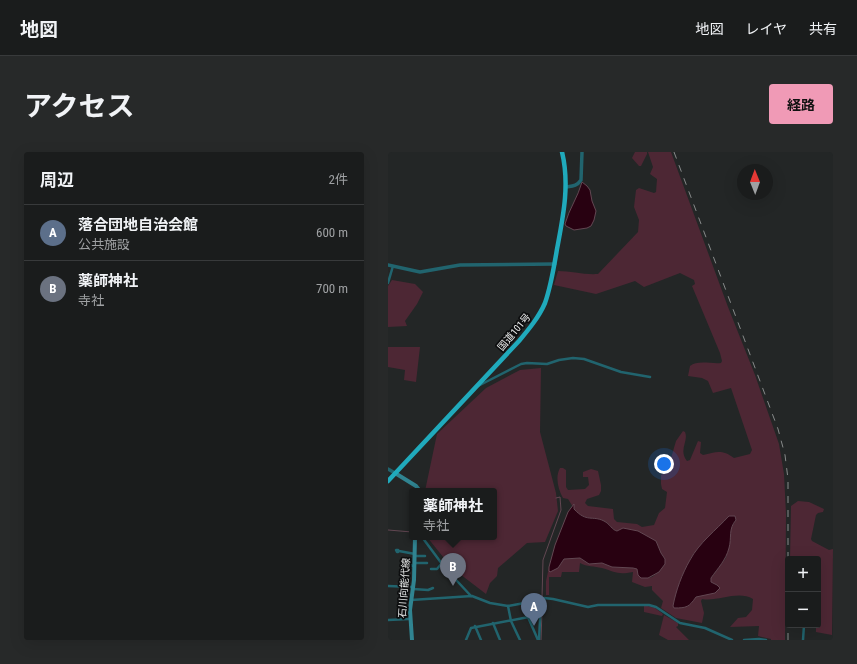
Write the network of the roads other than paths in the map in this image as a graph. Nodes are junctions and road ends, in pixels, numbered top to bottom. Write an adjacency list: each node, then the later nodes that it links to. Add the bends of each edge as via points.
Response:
1 (562, 152): 3 (highway, 国道101号)
2 (582, 152): 3 (street, via 581,180 579,184)
3 (566, 187): 4 (highway, 国道101号)
4 (555, 264): 6 (street, via 460,266 424,272); 9 (highway, 国道101号, via 545,302 538,316)
5 (388, 265): 6 (street)
6 (393, 266): 7 (street)
7 (388, 283)
8 (650, 377): 9 (street, via 621,372 584,359 573,358 547,364 521,364)
9 (478, 386): 11 (highway, 国道101号)
10 (388, 469): 11 (street)
11 (395, 473): 12 (highway, 国道101号); 13 (main road)
12 (388, 481)
13 (418, 488)
14 (416, 540): 17 (main road, 石川向能代線)
15 (424, 540): 21 (street)
16 (399, 551): 17 (street)
17 (415, 555): 18 (street); 20 (main road, 石川向能代線)
18 (424, 556)
19 (427, 563): 20 (street)
20 (414, 564): 22 (street); 25 (main road, 石川向能代線)
21 (442, 564): 23 (street, via 437,569); 27 (street)
22 (406, 565)
23 (431, 569)
24 (388, 586): 25 (street)
25 (413, 588): 26 (street); 29 (main road, 石川向能代線)
26 (433, 588)
27 (472, 596): 29 (street); 30 (street)
28 (542, 599): 30 (street); 31 (street); 32 (street); 46 (street, via 588,607 643,604 652,606 680,623 705,628)
29 (411, 600): 34 (main road, 石川向能代線)
30 (508, 606): 36 (street)
31 (543, 610)
32 (539, 615): 33 (street); 45 (street)
33 (528, 617): 36 (street); 45 (street)
34 (410, 619): 35 (street); 40 (main road, 石川向能代線)
35 (388, 620)
36 (511, 621): 37 (street); 44 (street)
37 (493, 623): 38 (street); 43 (street)
38 (475, 626): 41 (street, via 471,628); 42 (street)
39 (804, 628): 49 (street)
40 (412, 640)
41 (466, 640)
42 (481, 640)
43 (500, 640)
44 (520, 640)
45 (538, 640)
46 (732, 640)
47 (744, 640): 48 (street)
48 (766, 640)
49 (803, 640)

